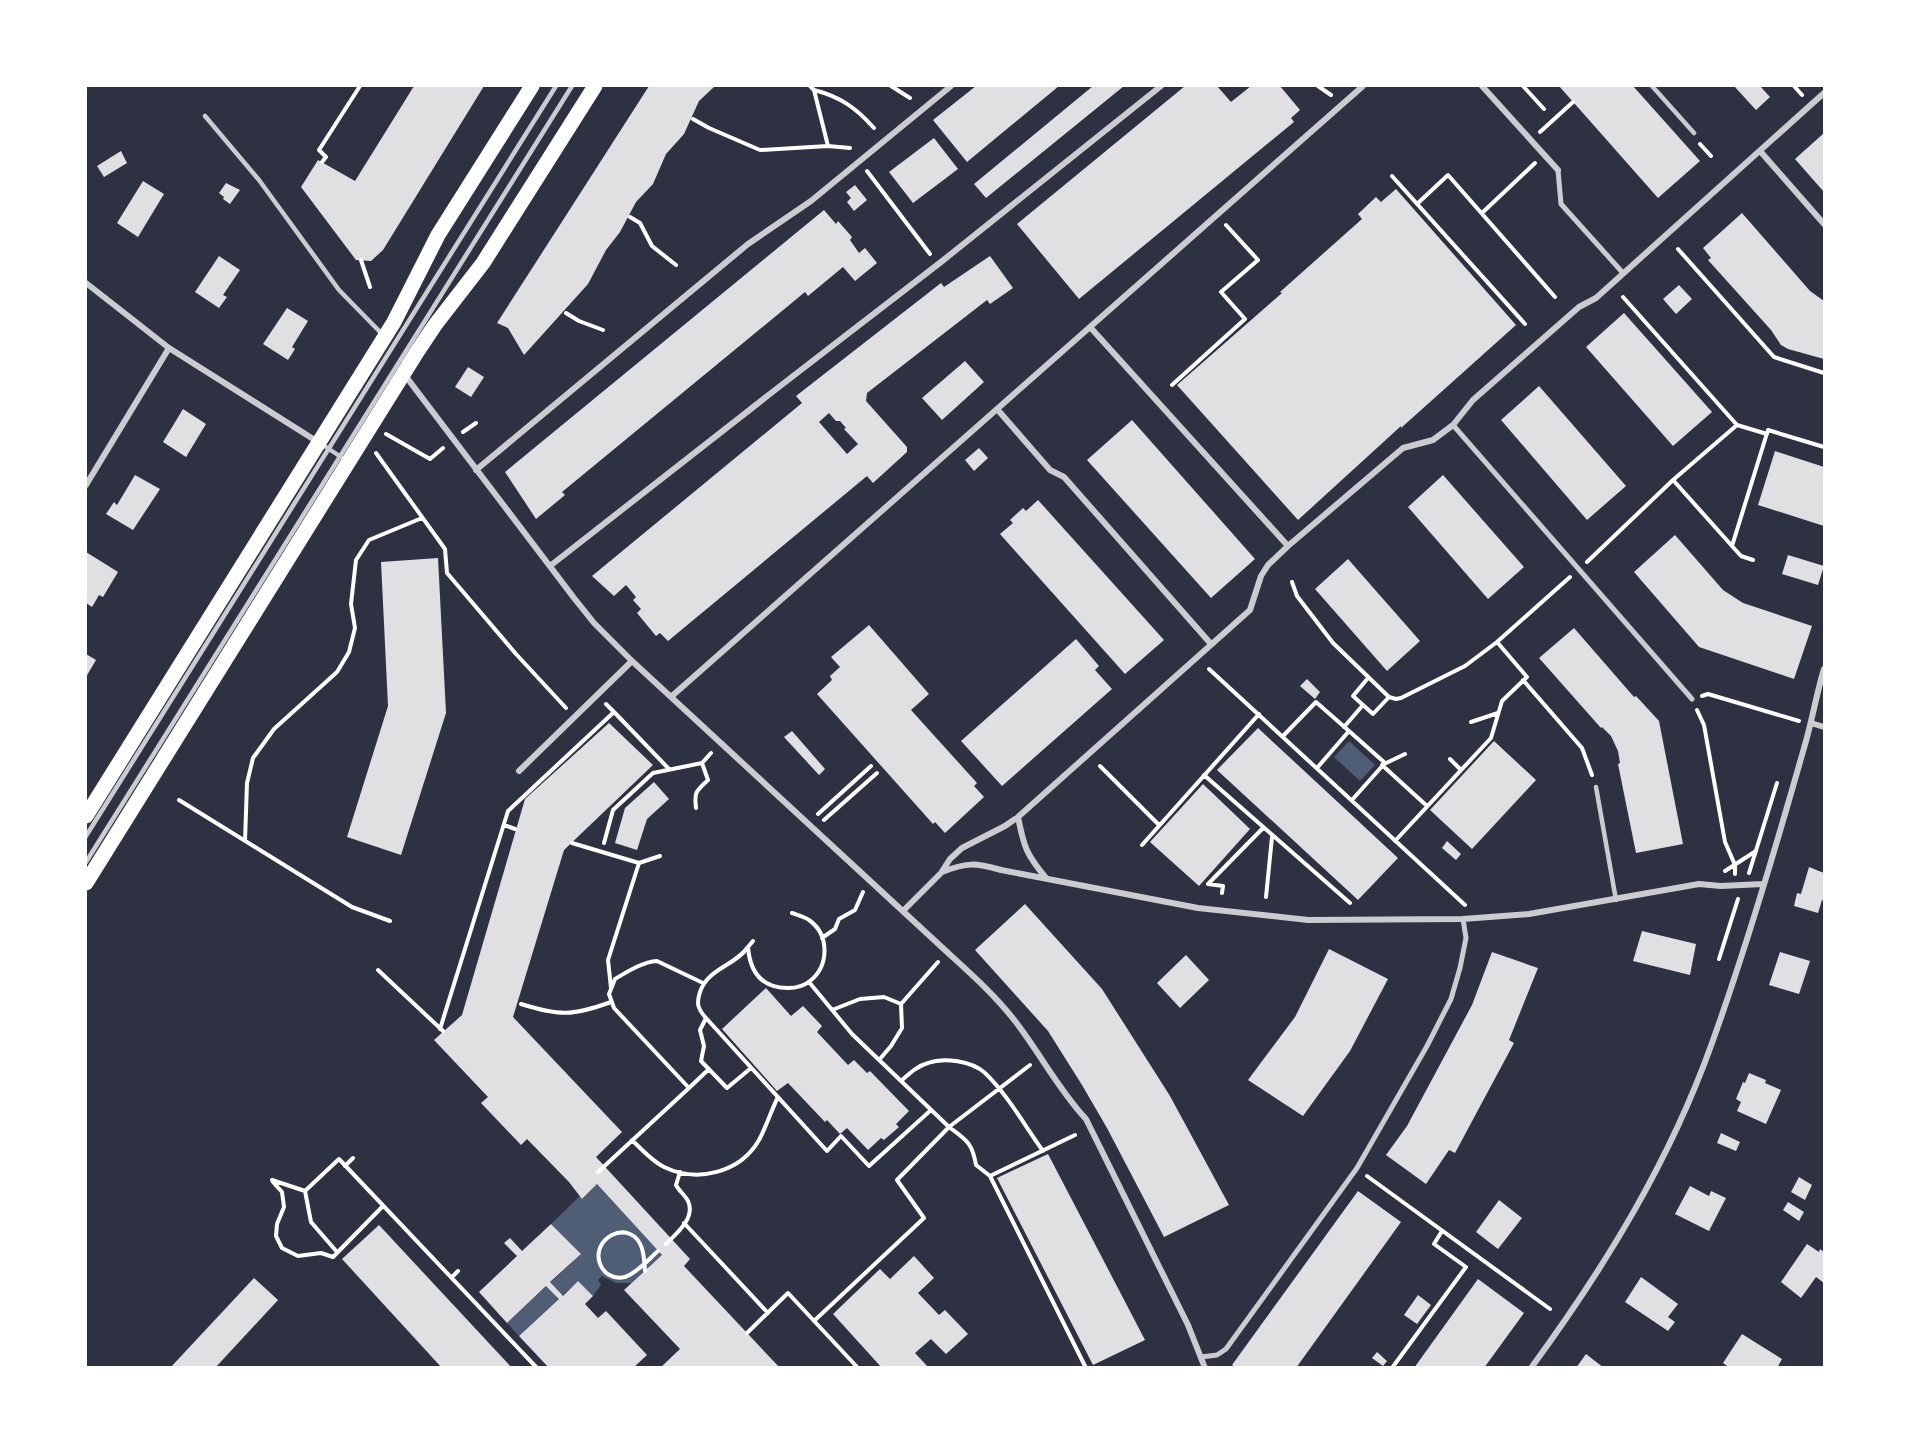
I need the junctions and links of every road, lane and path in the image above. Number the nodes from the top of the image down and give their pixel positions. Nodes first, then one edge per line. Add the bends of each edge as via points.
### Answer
1 (360, 86) edge
2 (532, 86) edge
3 (556, 86) edge
4 (572, 86) edge
5 (595, 86) edge
6 (810, 86) edge
7 (891, 86) edge
8 (951, 86) edge
9 (1161, 86) edge
10 (1318, 86) edge
11 (1363, 86) edge
12 (1482, 86) edge
13 (1523, 86) edge
14 (1652, 86) edge
15 (1794, 86) edge
16 (814, 90) junction
17 (1824, 93) edge
18 (1331, 95) dead end
19 (1802, 95) dead end
20 (910, 98) dead end
21 (1573, 102) dead end
22 (1544, 109) dead end
23 (206, 116) dead end
24 (693, 119) dead end
25 (874, 128) dead end
26 (1694, 133) dead end
27 (1531, 140) junction
28 (828, 146) junction
29 (850, 148) dead end
30 (1760, 151) junction
31 (1544, 154) junction
32 (322, 162) dead end
33 (1558, 170) joint
34 (867, 171) dead end
35 (1392, 176) dead end
36 (1417, 204) junction
37 (1482, 213) junction
38 (630, 217) dead end
39 (1824, 224) edge
40 (1226, 225) dead end
41 (1678, 249) dead end
42 (932, 256) dead end
43 (361, 260) dead end
44 (676, 265) dead end
45 (1623, 273) junction
46 (86, 284) edge
47 (370, 287) dead end
48 (1555, 297) dead end
49 (1623, 297) dead end
50 (566, 313) dead end
51 (1525, 324) dead end
52 (1090, 327) junction
53 (603, 330) dead end
54 (385, 336) junction
55 (169, 348) junction
56 (1824, 373) edge
57 (403, 374) junction
58 (1172, 384) dead end
59 (997, 409) junction
60 (476, 423) dead end
61 (1453, 425) junction
62 (1737, 425) junction
63 (386, 433) dead end
64 (1767, 434) junction
65 (452, 441) junction
66 (318, 442) junction
67 (1824, 447) edge
68 (374, 451) dead end
69 (344, 458) junction
70 (476, 470) junction
71 (1673, 480) junction
72 (86, 485) edge
73 (422, 518) junction
74 (1288, 546) junction
75 (1732, 546) junction
76 (1753, 560) dead end
77 (550, 566) junction
78 (1578, 569) junction
79 (1292, 582) dead end
80 (1497, 642) junction
81 (1211, 644) junction
82 (632, 661) junction
83 (1209, 669) dead end
84 (1824, 669) edge
85 (1368, 678) junction
86 (1523, 680) junction
87 (597, 694) junction
88 (672, 696) junction
89 (1389, 697) junction
90 (1692, 699) junction
91 (1363, 705) junction
92 (614, 712) junction
93 (1498, 713) junction
94 (1259, 714) junction
95 (574, 717) junction
96 (1471, 722) dead end
97 (1811, 723) junction
98 (1344, 727) junction
99 (1824, 727) edge
100 (1349, 732) junction
101 (1283, 736) junction
102 (711, 753) dead end
103 (1405, 754) dead end
104 (1450, 759) dead end
105 (702, 763) junction
106 (1100, 765) dead end
107 (1382, 765) junction
108 (871, 766) dead end
109 (1317, 768) junction
110 (669, 769) junction
111 (1461, 770) junction
112 (519, 771) dead end
113 (877, 773) dead end
114 (1204, 775) junction
115 (1779, 776) dead end
116 (1596, 787) joint
117 (179, 800) dead end
118 (1352, 800) junction
119 (1427, 806) junction
120 (696, 808) dead end
121 (818, 814) dead end
122 (86, 816) edge
123 (1018, 817) junction
124 (825, 820) dead end
125 (504, 825) junction
126 (1160, 825) junction
127 (1263, 828) junction
128 (515, 829) dead end
129 (86, 836) edge
130 (1272, 836) junction
131 (245, 841) junction
132 (1395, 841) junction
133 (572, 843) dead end
134 (604, 843) dead end
135 (1142, 845) dead end
136 (1756, 851) junction
137 (660, 856) dead end
138 (86, 862) edge
139 (1770, 862) junction
140 (639, 863) junction
141 (1735, 865) junction
142 (941, 873) junction
143 (1046, 879) junction
144 (86, 883) edge
145 (1699, 884) junction
146 (1746, 884) junction
147 (1763, 884) junction
148 (864, 892) dead end
149 (1222, 893) dead end
150 (1266, 897) dead end
151 (1616, 900) junction
152 (1350, 903) dead end
153 (903, 911) junction
154 (792, 913) dead end
155 (1479, 918) junction
156 (1463, 919) junction
157 (390, 921) dead end
158 (822, 938) junction
159 (753, 941) dead end
160 (748, 947) junction
161 (1719, 959) dead end
162 (939, 961) dead end
163 (378, 970) dead end
164 (809, 982) junction
165 (703, 983) junction
166 (611, 988) junction
167 (611, 1002) junction
168 (520, 1004) dead end
169 (900, 1004) junction
170 (832, 1010) junction
171 (706, 1018) junction
172 (879, 1060) junction
173 (1030, 1065) dead end
174 (751, 1068) junction
175 (709, 1069) junction
176 (901, 1081) junction
177 (689, 1088) junction
178 (999, 1089) junction
179 (778, 1097) junction
180 (931, 1110) junction
181 (949, 1127) junction
182 (1075, 1135) dead end
183 (632, 1140) junction
184 (1042, 1151) junction
185 (353, 1158) dead end
186 (345, 1166) junction
187 (1357, 1168) junction
188 (598, 1172) dead end
189 (680, 1172) junction
190 (990, 1176) junction
191 (305, 1191) junction
192 (383, 1206) junction
193 (684, 1223) junction
194 (1442, 1231) junction
195 (666, 1244) dead end
196 (658, 1251) dead end
197 (337, 1252) junction
198 (645, 1270) dead end
199 (458, 1271) dead end
200 (452, 1277) junction
201 (1550, 1309) dead end
202 (768, 1313) junction
203 (814, 1321) junction
204 (747, 1333) dead end
205 (1201, 1358) junction
206 (537, 1368) edge
207 (858, 1368) edge
208 (1086, 1368) edge
209 (1204, 1368) edge
210 (1392, 1368) edge
211 (1532, 1368) edge

1 - 32 path via 319,150 326,157
2 - 54 main road via 438,235
3 - 66 lane
4 - 69 lane
5 - 57 main road via 483,263
6 - 16 path
7 - 20 path
8 - 70 street via 811,201 748,244
9 - 77 street
10 - 18 path
11 - 52 street
12 - 27 street
13 - 22 path
14 - 26 lane
15 - 19 path
16 - 25 path via 830,94 858,111
16 - 28 path
17 - 30 street
21 - 27 path
23 - 54 lane via 259,180 339,290
24 - 28 path via 760,150
27 - 31 street
28 - 29 path
30 - 39 street
30 - 45 street
31 - 33 street
31 - 37 path
33 - 45 street via 1561,204
34 - 42 path
35 - 36 path
36 - 37 path via 1448,175
36 - 51 path
37 - 48 path
38 - 44 path via 640,223 652,246
40 - 58 path via 1258,260 1221,292 1245,319
41 - 56 path via 1774,357
43 - 47 path
45 - 61 street via 1473,400
46 - 55 street
49 - 62 path
50 - 53 path
52 - 59 street
52 - 74 street
54 - 66 main road
55 - 66 street
55 - 72 street
57 - 65 street
57 - 69 main road
59 - 81 street via 1050,470 1064,477
59 - 88 street
60 - 65 path
61 - 74 street via 1433,440 1404,448
61 - 78 street
62 - 64 path
62 - 71 path
63 - 65 path via 430,459
64 - 67 path via 1768,430
64 - 75 path
65 - 70 street
66 - 69 lane
66 - 122 main road
66 - 129 lane
68 - 73 path
69 - 138 lane
69 - 144 main road
70 - 77 street
71 - 75 path
71 - 78 path
73 - 95 path via 445,549 447,573
73 - 131 path via 369,540 356,560 351,604 355,628 349,652 337,672 274,729 253,758 247,783
74 - 81 street via 1261,576 1250,610
75 - 76 path via 1741,556
77 - 82 street via 594,623
78 - 80 path
78 - 90 street
79 - 85 path via 1297,596 1333,643
80 - 86 path via 1527,676
80 - 89 path via 1465,666 1401,698
81 - 123 street
82 - 87 street
82 - 88 street
83 - 94 path
84 - 97 street
85 - 89 path
85 - 91 path via 1353,696
86 - 93 path via 1502,701
86 - 116 path via 1582,748
87 - 92 path
87 - 95 street
88 - 153 street
89 - 91 path via 1373,714
90 - 97 path via 1708,694
90 - 141 path via 1704,725 1725,842
91 - 98 path
92 - 110 path
92 - 125 path via 508,811
93 - 96 path
93 - 111 path via 1491,738
94 - 101 path
94 - 114 path
95 - 112 street
97 - 99 street
97 - 139 street
98 - 100 path
98 - 101 path via 1316,702
100 - 107 path via 1385,763
100 - 109 path
101 - 109 path
102 - 105 path
103 - 107 path
104 - 111 path
105 - 110 path
105 - 120 path via 708,780 696,791
106 - 126 path
107 - 118 path
107 - 119 path
108 - 121 path
109 - 118 path
110 - 134 path via 653,773 613,810
111 - 119 path
113 - 124 path
114 - 126 path
114 - 127 path
115 - 136 path
116 - 151 lane
117 - 131 path
118 - 132 path
119 - 132 path
123 - 142 street via 962,848
123 - 143 street via 1024,847
125 - 128 path
125 - 163 path via 442,1030
126 - 135 path
127 - 130 path
127 - 149 path via 1208,884 1223,886
130 - 150 path
130 - 152 path
131 - 157 path via 352,907
132 - 155 path
133 - 140 path
136 - 139 path
136 - 141 path
136 - 146 path
137 - 140 path
139 - 147 street
140 - 166 path via 608,960
141 - 145 path
142 - 143 street via 960,865 978,864
142 - 153 street
143 - 156 street via 1197,908 1308,920
145 - 146 street
145 - 151 street
146 - 147 street
146 - 161 path via 1735,905
147 - 211 street via 1712,1044 1657,1169 1622,1233
148 - 158 path via 855,910 839,919 836,929
151 - 155 street
153 - 205 street via 1012,1018 1086,1119
154 - 158 path via 809,920
155 - 156 street
156 - 187 street via 1466,938 1451,999
158 - 164 path via 825,954 820,970
159 - 160 path
160 - 164 path via 749,962 759,979 776,988 797,988
160 - 165 path via 742,956
162 - 169 path
164 - 170 path
165 - 166 path via 652,961 615,979
165 - 171 path via 697,1003
166 - 167 path
167 - 168 path via 567,1014
167 - 177 path
169 - 170 path via 884,997 860,999
169 - 172 path via 902,1028
170 - 172 path
171 - 174 path
171 - 175 path via 700,1030 704,1046 701,1060
172 - 176 path
173 - 178 path
174 - 175 path via 727,1089
174 - 179 path
175 - 177 path
176 - 178 path via 928,1062 944,1060 983,1071
176 - 180 path
177 - 183 path
178 - 181 path
178 - 184 path
179 - 180 path via 827,1150 841,1136 869,1166
179 - 189 path via 758,1141 743,1159 710,1175
180 - 181 path
181 - 190 path via 973,1148 976,1165
181 - 203 path via 897,1180 924,1218
182 - 184 path
183 - 188 path
183 - 189 path via 650,1158
184 - 190 path
185 - 186 path
186 - 191 path via 339,1159
186 - 192 path
187 - 194 path
187 - 205 street via 1226,1349
189 - 193 path via 676,1185 690,1208
190 - 208 path
191 - 197 path via 311,1222
191 - 197 path via 272,1180 282,1192 284,1207 276,1236 282,1248 298,1256 321,1253 333,1257
192 - 197 path
192 - 200 path
193 - 195 path
193 - 202 path
194 - 201 path
194 - 210 path via 1434,1244 1466,1267
196 - 198 path via 649,1258 640,1266 631,1274 616,1277 602,1269 598,1252 601,1244 621,1232 632,1235 641,1245 644,1256 645,1263
199 - 200 path
200 - 206 path
202 - 203 path via 788,1293
202 - 204 path
203 - 207 path
205 - 209 street

